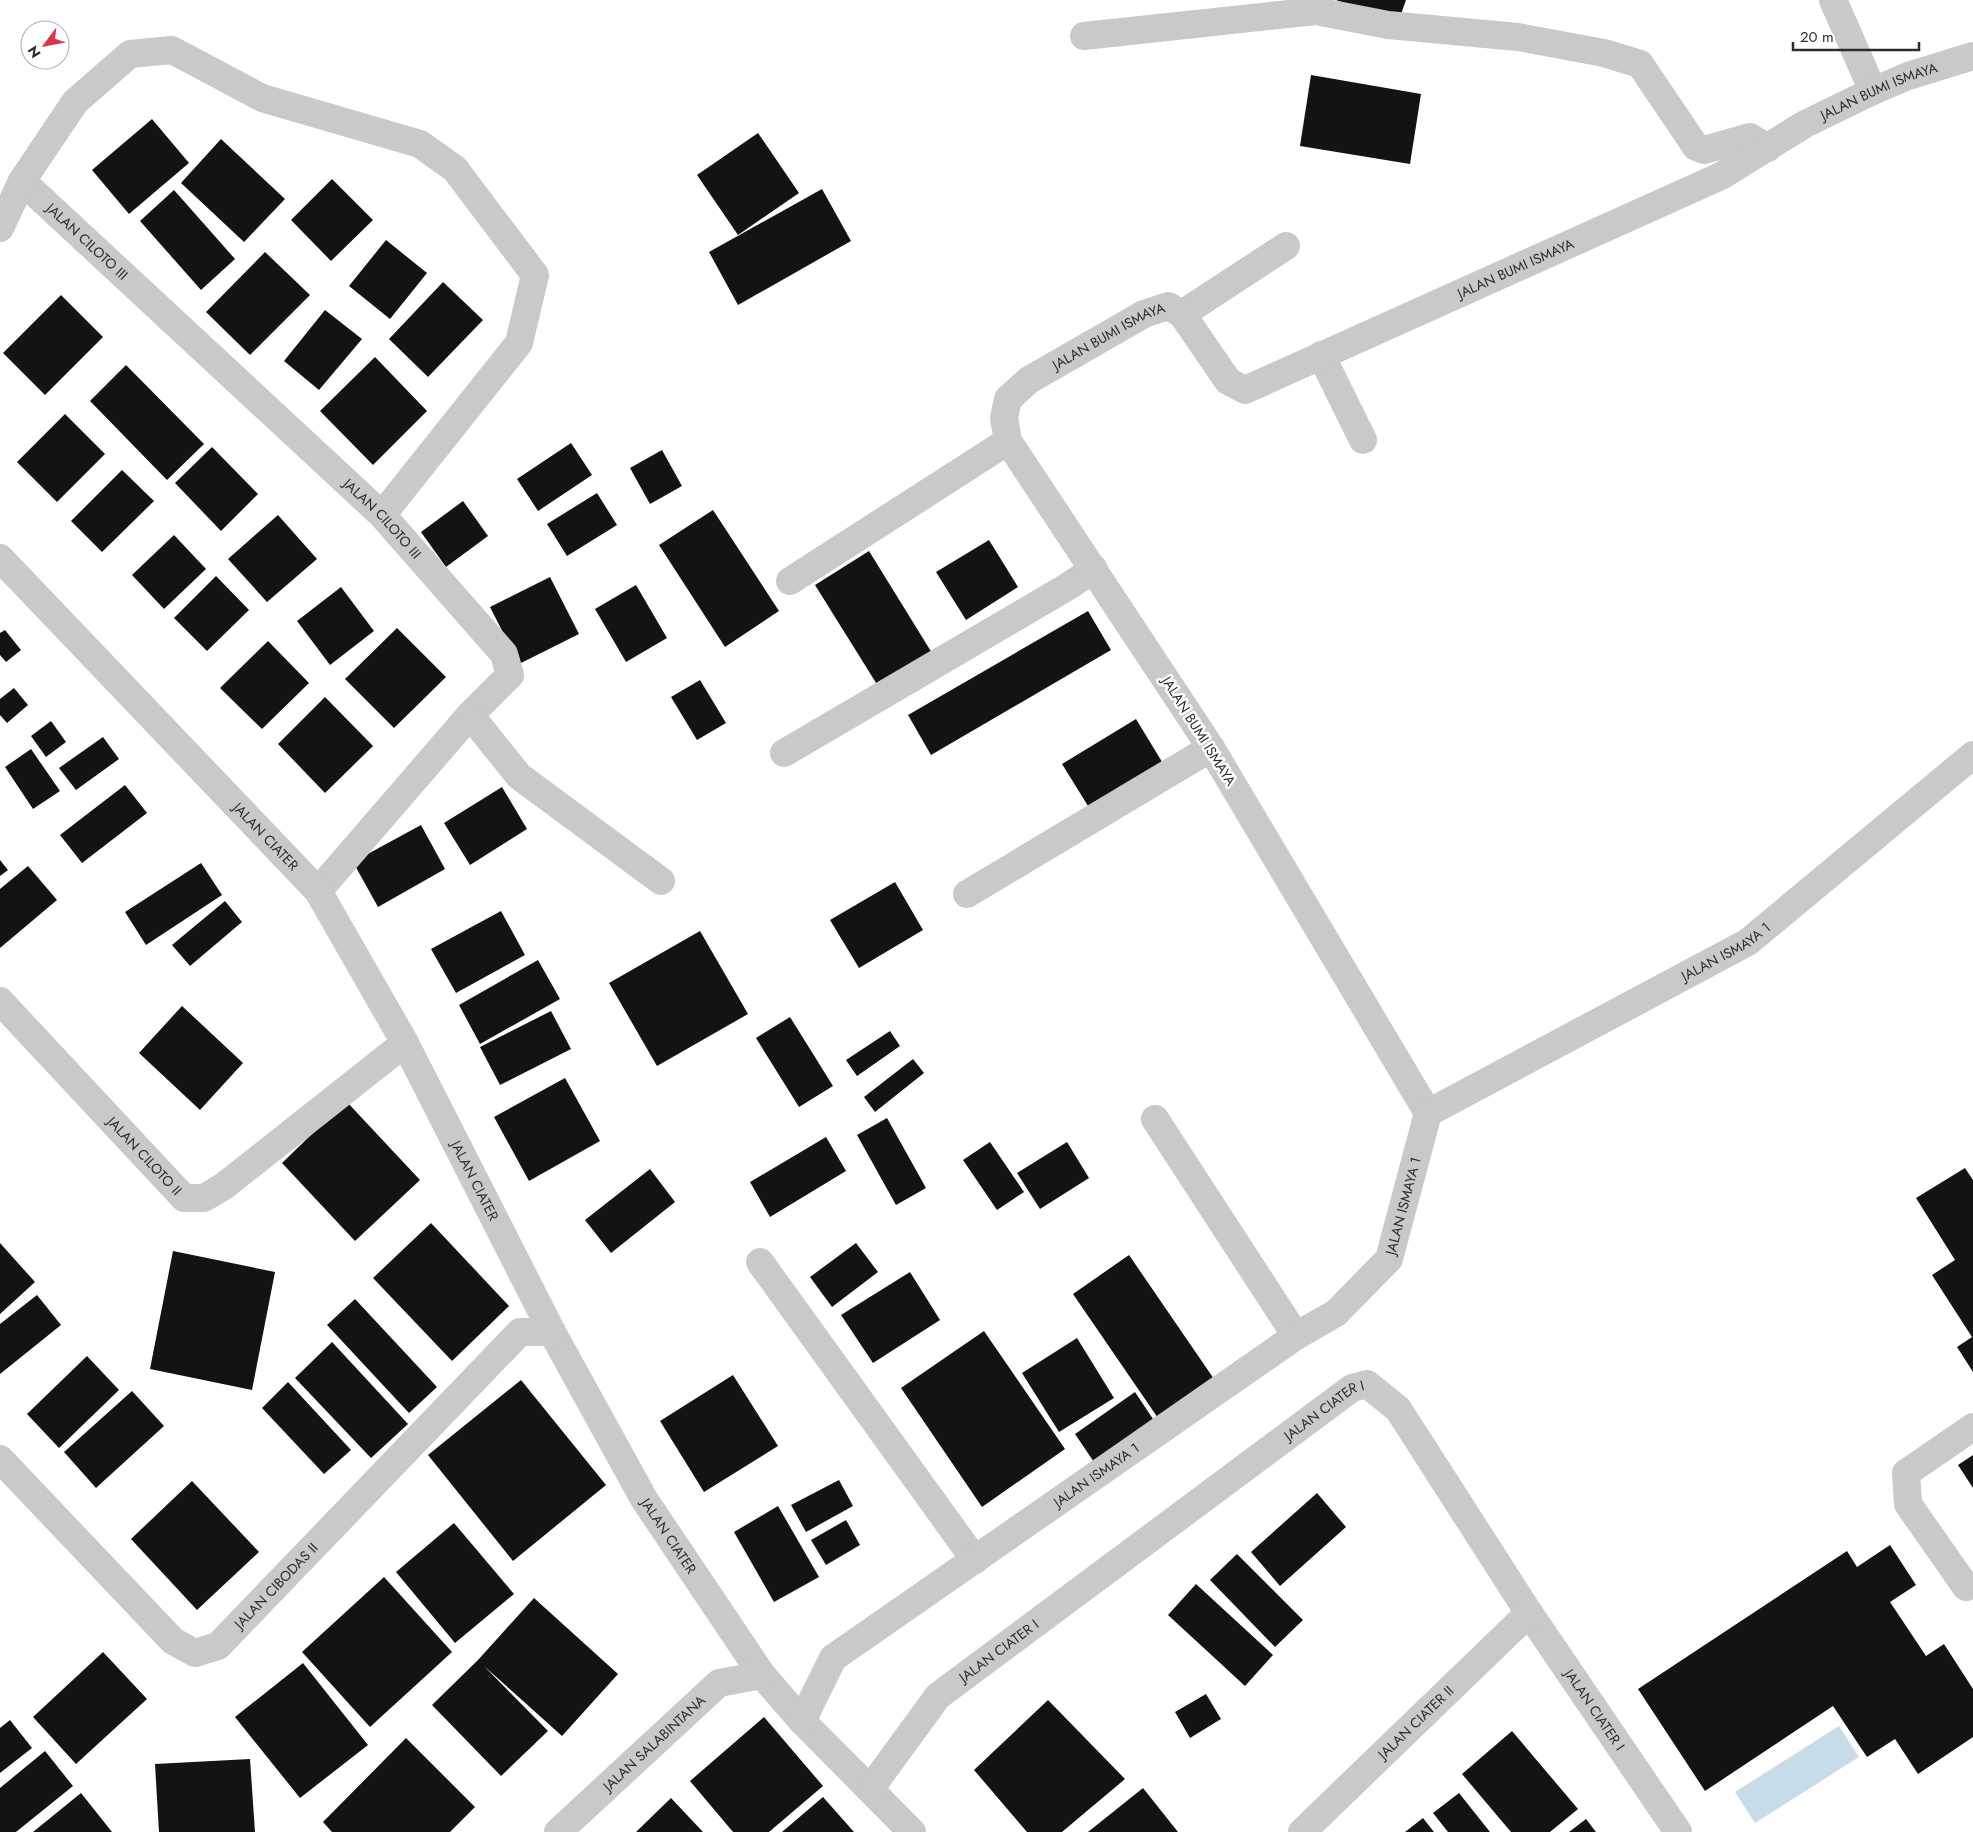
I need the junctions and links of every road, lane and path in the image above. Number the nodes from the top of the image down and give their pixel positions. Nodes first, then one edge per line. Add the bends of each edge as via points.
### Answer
1 (1833, 0) edge
2 (1084, 36) dead end
3 (1973, 56) edge
4 (1872, 91) junction
5 (1768, 148) junction
6 (22, 181) junction
7 (0, 228) edge
8 (1286, 246) dead end
9 (1182, 314) junction
10 (1322, 355) junction
11 (1363, 440) dead end
12 (1008, 441) junction
13 (382, 515) junction
14 (0, 558) edge
15 (1094, 569) junction
16 (790, 581) dead end
17 (470, 715) junction
18 (1211, 748) junction
19 (784, 753) dead end
20 (1973, 756) edge
21 (661, 881) dead end
22 (318, 891) junction
23 (967, 894) dead end
24 (0, 1001) edge
25 (405, 1043) junction
26 (1428, 1113) junction
27 (1156, 1119) dead end
28 (760, 1262) dead end
29 (552, 1332) junction
30 (1296, 1336) junction
31 (1973, 1427) edge
32 (0, 1459) edge
33 (974, 1560) junction
34 (1971, 1590) edge
35 (1529, 1613) junction
36 (762, 1674) junction
37 (802, 1720) junction
38 (870, 1789) junction
39 (558, 1832) edge
40 (912, 1832) edge
41 (1302, 1832) edge
42 (1678, 1832) edge

1 - 4 street
2 - 5 street via 1316,11 1388,25 1518,36 1604,53 1640,64 1696,146 1704,150 1750,137
3 - 4 street, JALAN BUMI ISMAYA
4 - 5 street, JALAN BUMI ISMAYA via 1805,124
5 - 10 street, JALAN BUMI ISMAYA via 1720,176
6 - 7 street
6 - 13 street, JALAN CILOTO III
6 - 13 street via 75,102 130,54 172,50 262,98 420,144 455,169 535,275 519,343
8 - 9 street
9 - 10 street, JALAN BUMI ISMAYA via 1228,381 1245,390
9 - 12 street, JALAN BUMI ISMAYA via 1168,306 1144,314 1029,380 1008,399 1004,418
10 - 11 street
12 - 15 street, JALAN BUMI ISMAYA
12 - 16 street
13 - 17 street, JALAN CILOTO III via 504,654 510,674
14 - 22 street, JALAN CIATER
15 - 18 street, JALAN BUMI ISMAYA
15 - 19 street
17 - 21 street via 519,776
17 - 22 street, JALAN CILOTO III
18 - 23 street
18 - 26 street, JALAN BUMI ISMAYA
20 - 26 street, JALAN ISMAYA 1 via 1748,942
22 - 25 street, JALAN CIATER
24 - 25 street, JALAN CILOTO II via 184,1198 204,1198 224,1186
25 - 29 street, JALAN CIATER
26 - 30 street, JALAN ISMAYA 1 via 1389,1259 1336,1313
27 - 30 street
28 - 33 street
29 - 32 street, JALAN CIBODAS II via 520,1332 218,1646 195,1653 173,1641
29 - 36 street, JALAN CIATER via 644,1499
30 - 33 street, JALAN ISMAYA 1
31 - 34 street via 1906,1473 1908,1504
33 - 37 street, JALAN ISMAYA 1 via 833,1658
35 - 38 street, JALAN CIATER I via 1398,1409 1367,1384 1352,1388 938,1696
35 - 41 street, JALAN CIATER II
35 - 42 street, JALAN CIATER I
36 - 37 street, JALAN CIATER
36 - 39 street, JALAN SALABINTANA via 719,1683
37 - 38 street, JALAN CIATER
38 - 40 street, JALAN CIATER

